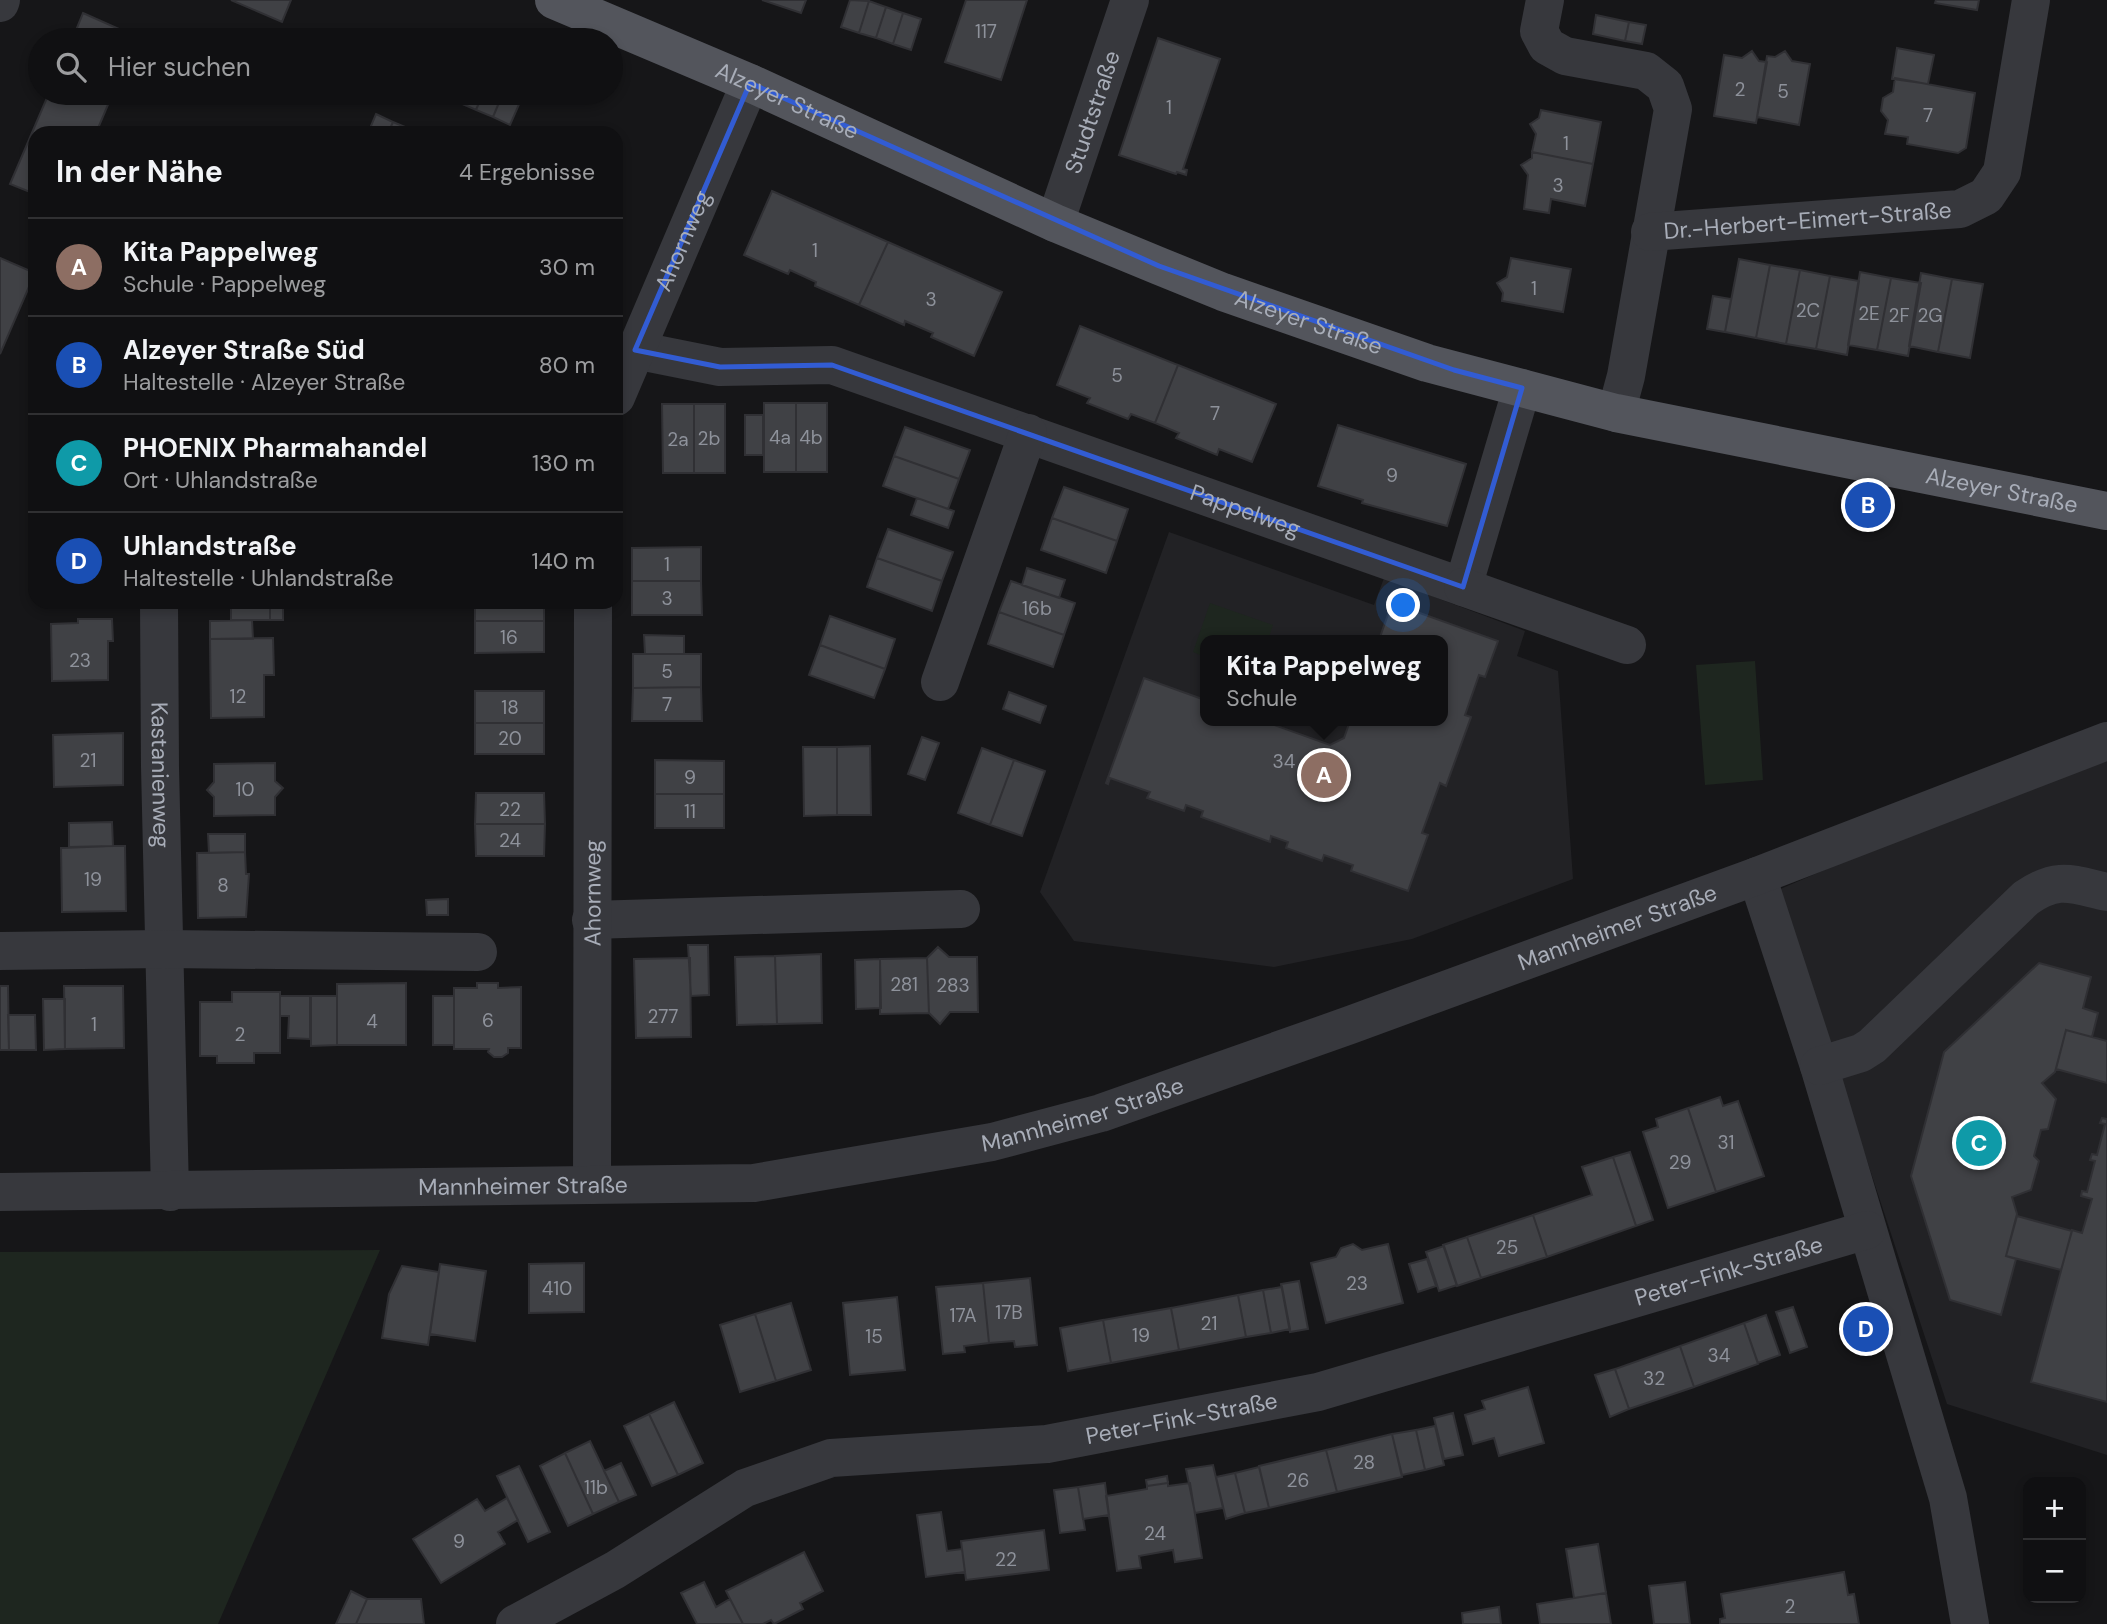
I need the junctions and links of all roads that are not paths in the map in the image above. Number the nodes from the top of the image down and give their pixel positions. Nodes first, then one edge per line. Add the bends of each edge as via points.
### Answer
1 (554, 0) edge
2 (1130, 0) edge
3 (1545, 0) edge
4 (2031, 0) edge
5 (620, 28) edge
6 (623, 29) edge
7 (750, 83) junction
8 (1055, 223) junction
9 (1650, 232) junction
10 (635, 350) junction
11 (623, 380) edge
12 (1522, 388) junction
13 (1616, 413) junction
14 (1028, 433) junction
15 (2107, 511) edge
16 (1463, 587) junction
17 (159, 609) edge
18 (593, 609) edge
19 (1628, 645) dead end
20 (940, 682) dead end
21 (2107, 741) edge
22 (1757, 876) junction
23 (2107, 892) edge
24 (961, 909) dead end
25 (592, 920) junction
26 (164, 949) junction
27 (0, 951) edge
28 (478, 952) dead end
29 (1819, 1066) junction
30 (592, 1185) junction
31 (0, 1192) edge
32 (170, 1192) junction
33 (1867, 1230) junction
34 (515, 1624) edge
35 (1970, 1624) edge

1 - 5 main road, Alzeyer Straße
2 - 8 street, Studtstraße
3 - 9 street via 1539,31 1547,46 1564,56 1646,71 1665,86 1673,109
4 - 9 street, Dr.-Herbert-Eimert-Straße via 2002,172 1986,195 1960,209
6 - 7 main road, Alzeyer Straße
7 - 8 main road, Alzeyer Straße
7 - 10 street, Ahornweg
8 - 12 main road, Alzeyer Straße via 1223,292 1427,363
9 - 13 street, Dr.-Herbert-Eimert-Straße
10 - 11 street, Ahornweg
10 - 14 street, Pappelweg via 720,367 832,365
12 - 13 main road, Alzeyer Straße
12 - 16 street
13 - 15 main road, Alzeyer Straße
14 - 16 street, Pappelweg
14 - 20 street
16 - 19 street, Pappelweg
17 - 26 street, Kastanienweg
18 - 25 street, Ahornweg
21 - 22 street, Mannheimer Straße
22 - 29 street
22 - 30 street, Mannheimer Straße via 1114,1108 992,1142 754,1183
23 - 29 street via 2069,884 2044,886 1872,1046
24 - 25 street
25 - 30 street, Ahornweg
26 - 27 street
26 - 28 street
26 - 32 street, Kastanienweg
29 - 33 street
30 - 32 street, Mannheimer Straße
31 - 32 street, Mannheimer Straße
33 - 34 street, Peter-Fink-Straße via 1318,1391 1047,1444 831,1458 744,1488 615,1570
33 - 35 street via 1948,1498

